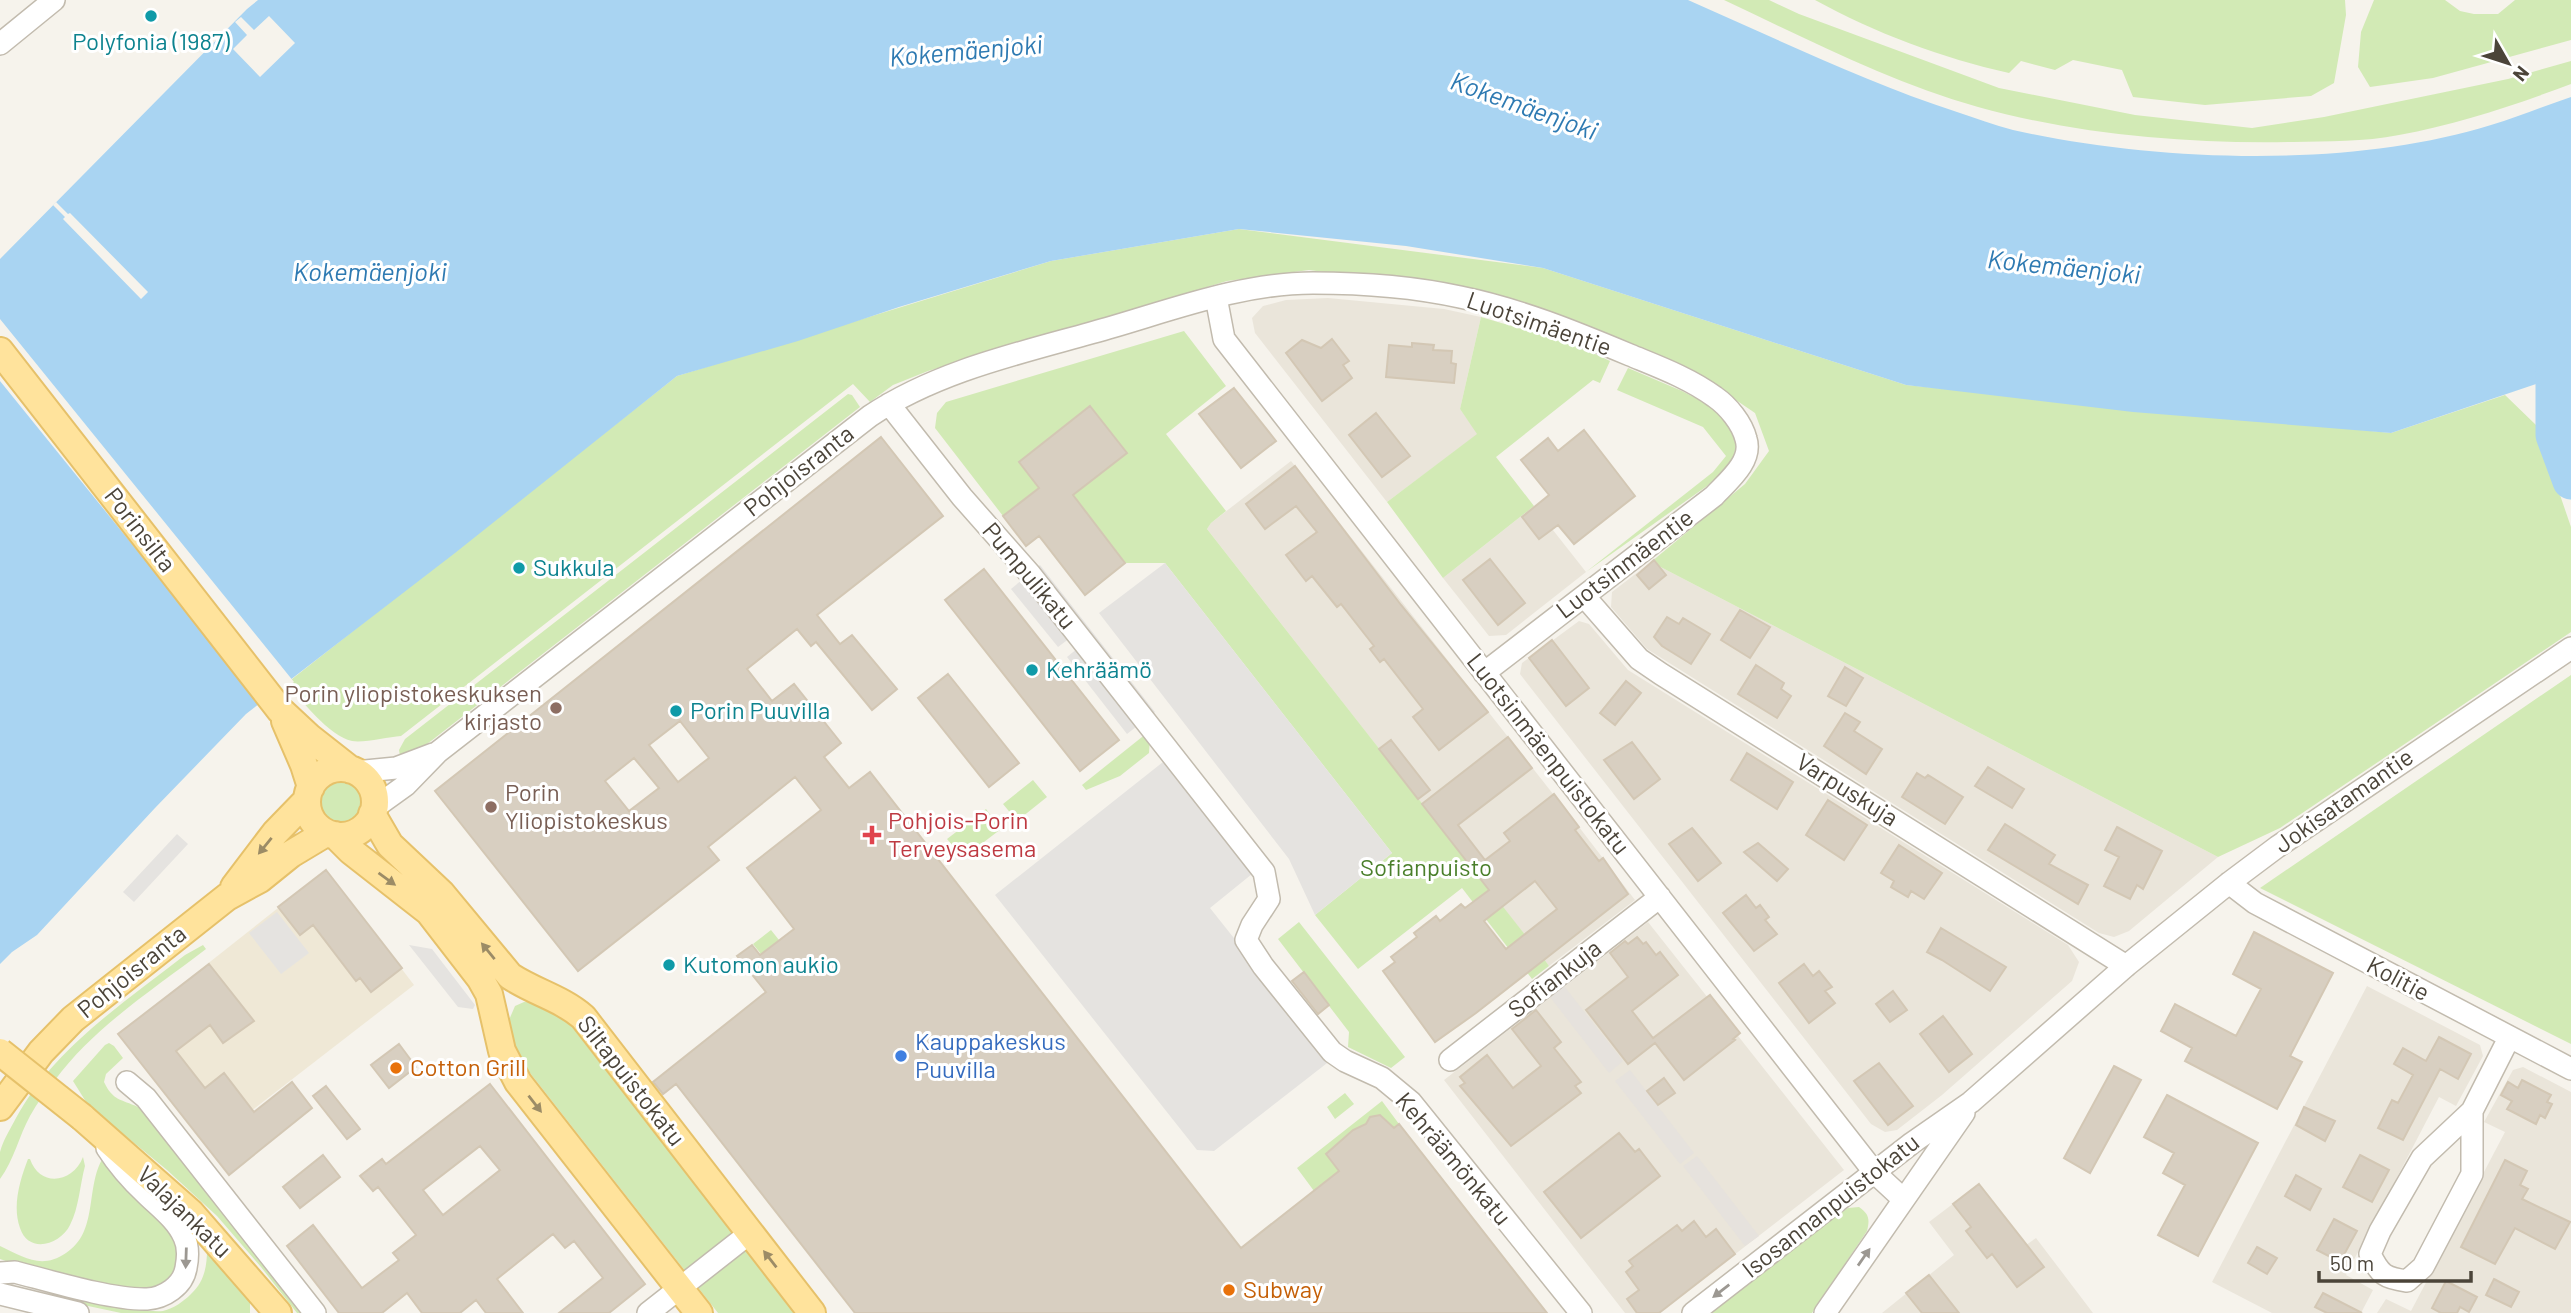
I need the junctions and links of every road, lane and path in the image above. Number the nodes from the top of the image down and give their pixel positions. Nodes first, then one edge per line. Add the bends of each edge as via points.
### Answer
1 (54, 0) edge
2 (0, 44) edge
3 (1216, 297) junction
4 (0, 351) edge
5 (889, 404) junction
6 (1747, 440) joint
7 (1584, 596) junction
8 (2571, 648) edge
9 (1484, 673) junction
10 (281, 710) junction
11 (1169, 749) joint
12 (438, 752) junction
13 (353, 771) junction
14 (309, 794) junction
15 (373, 811) junction
16 (330, 834) junction
17 (2229, 883) junction
18 (227, 897) junction
19 (1660, 897) junction
20 (2126, 966) junction
21 (538, 992) junction
22 (496, 1026) junction
23 (2510, 1038) junction
24 (0, 1052) edge
25 (1450, 1060) dead end
26 (2571, 1069) edge
27 (127, 1082) dead end
28 (1971, 1102) junction
29 (0, 1107) edge
30 (2472, 1111) junction
31 (87, 1122) junction
32 (1875, 1173) junction
33 (1903, 1199) junction
34 (750, 1233) junction
35 (0, 1273) edge
36 (680, 1288) junction
37 (0, 1294) edge
38 (269, 1307) edge
39 (78, 1313) edge
40 (315, 1313) edge
41 (648, 1313) edge
42 (699, 1313) edge
43 (812, 1313) edge
44 (1581, 1313) edge
45 (1693, 1313) edge
46 (1825, 1313) edge

1 - 2 street
3 - 5 street, Pohjoisranta via 988,363 927,383
3 - 6 street, Luotsimäentie via 1312,283 1447,295 1507,309 1685,379 1717,398 1735,417
3 - 9 street, Luotsinmäenpuistokatu via 1224,339
4 - 10 main road, Porinsilta
5 - 11 street, Pumpulikatu
5 - 12 street, Pohjoisranta
6 - 7 street, Luotsinmäentie via 1744,460 1714,496
7 - 9 street, Luotsinmäentie
7 - 20 street, Varpuskuja via 1632,652 1661,674
8 - 17 street, Jokisatamantie
9 - 19 street, Luotsinmäenpuistokatu
10 - 13 main road, Porinsilta
10 - 14 main road, Porinsilta via 304,765
11 - 44 street, Kehräämönkatu via 1264,872 1269,900 1246,940 1263,966 1332,1052 1382,1078 1411,1102
12 - 13 street, Pohjoisranta via 396,768
12 - 15 street, Pohjoisranta
13 - 14 main road via 328,771 318,777
13 - 15 main road via 372,789
14 - 16 main road via 311,818
14 -> 18 main road
15 - 16 main road via 354,834
21 -> 15 main road, Siltapuistokatu via 510,976 442,894 390,845
16 - 18 main road
16 -> 22 main road via 417,901 439,924 489,994
17 - 20 street, Jokisatamantie
17 - 23 street, Kolitie via 2255,903
18 - 29 main road, Pohjoisranta via 73,1019 41,1052
19 - 25 street, Sofiankuja
19 - 32 street, Luotsinmäenpuistokatu
20 - 28 street, Isosannanpuistokatu
21 - 22 main road via 509,997 500,1007
21 - 34 main road, Siltapuistokatu via 583,1017
22 -> 36 main road via 518,1083
23 - 26 street, Kolitie
23 - 30 street
24 - 31 main road, Valajankatu, bridge
27 - 40 street via 146,1098
28 - 32 street, Isosannanpuistokatu
28 - 33 street, Isosannanpuistokatu
30 - 30 street via 2472,1174 2423,1266 2407,1281 2387,1278 2370,1254 2380,1231 2421,1157
31 -> 35 street via 121,1168 185,1238 185,1274 175,1287 147,1299 15,1272
31 - 38 main road, Valajankatu via 191,1213
32 - 33 street, Luotsinmäenpuistokatu
32 -> 45 street, Isosannanpuistokatu
46 -> 33 street, Isosannanpuistokatu
34 - 36 street
43 -> 34 main road, Siltapuistokatu
36 - 41 street
36 - 42 main road
37 - 39 street

